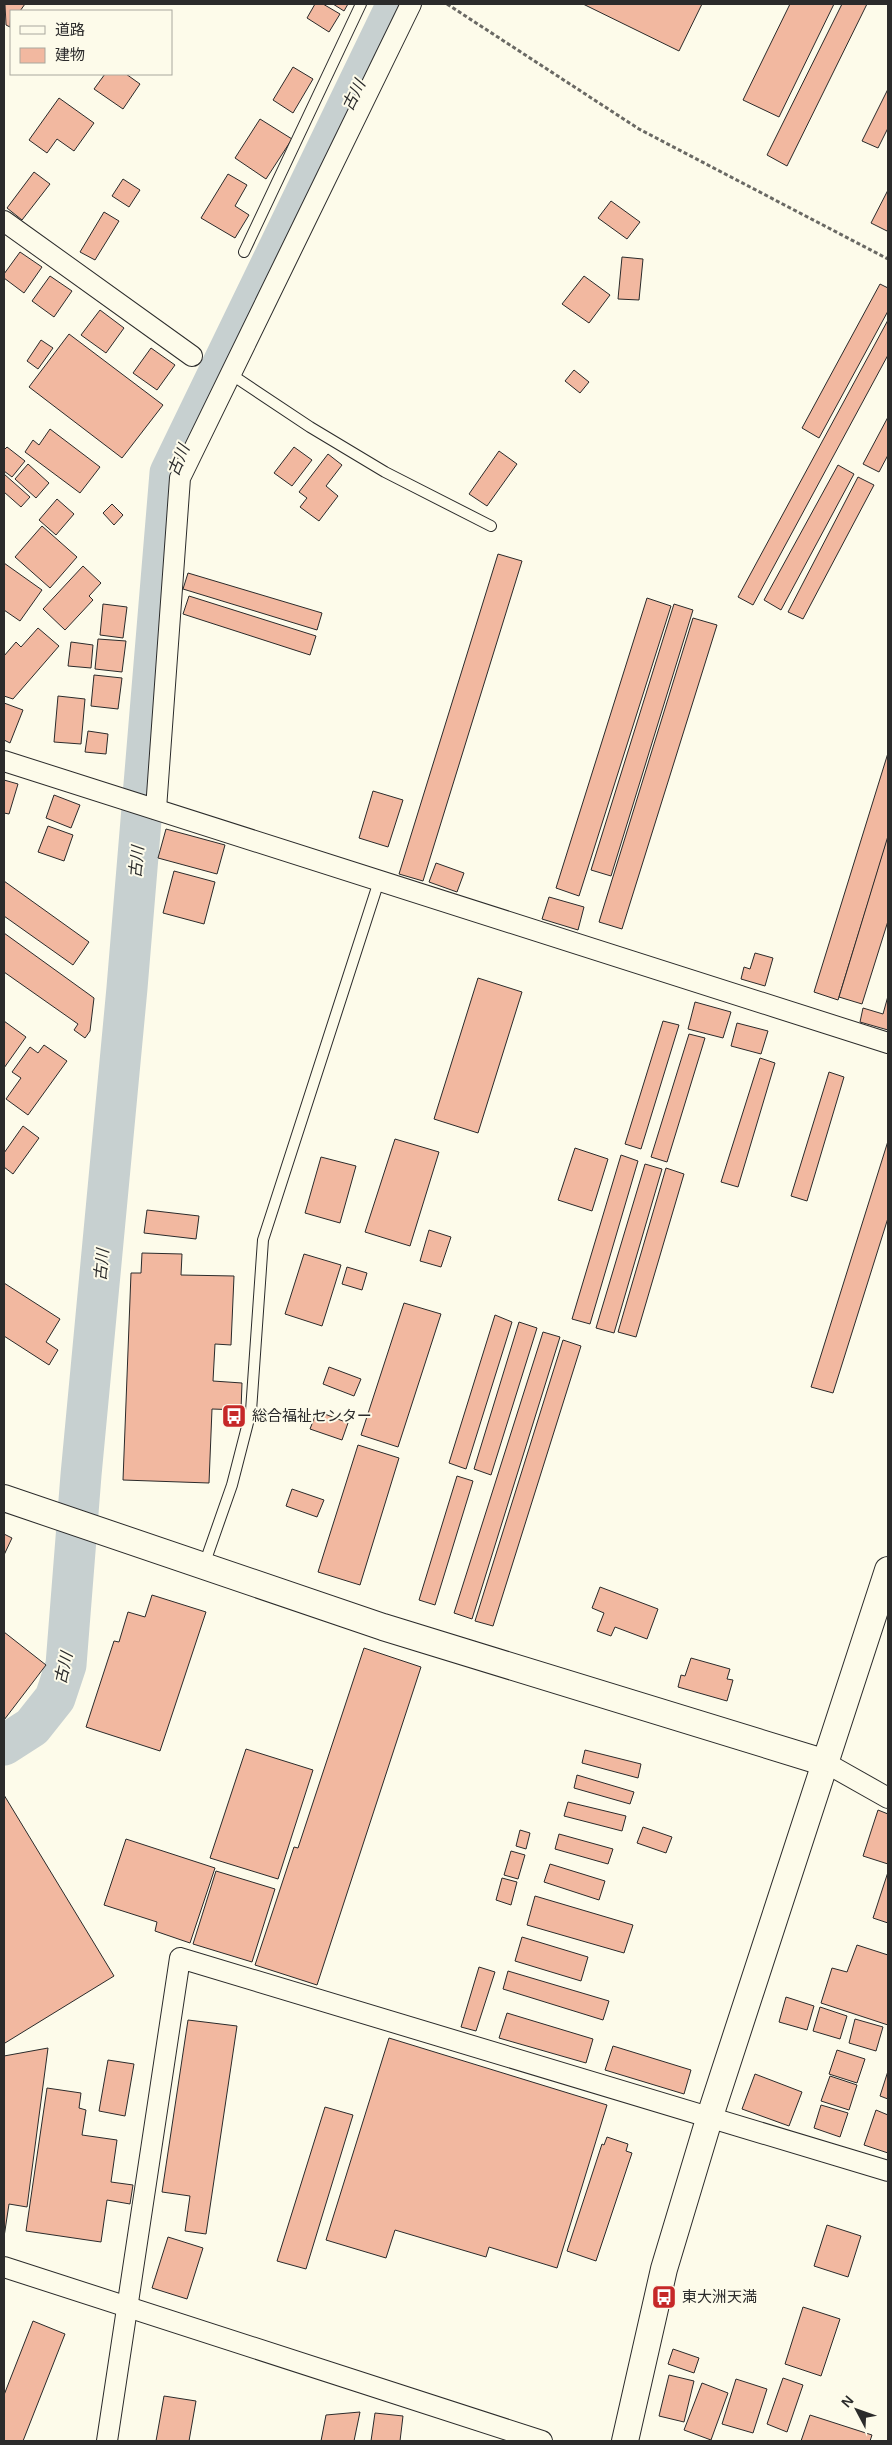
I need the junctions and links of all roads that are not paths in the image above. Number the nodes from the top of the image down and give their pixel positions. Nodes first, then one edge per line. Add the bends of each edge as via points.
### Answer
1 (362, 4) edge
2 (411, 4) edge
3 (4, 221) edge
4 (244, 252) dead end
5 (192, 356) dead end
6 (232, 376) junction
7 (492, 526) dead end
8 (4, 761) edge
9 (152, 808) junction
10 (379, 881) junction
11 (888, 1043) edge
12 (4, 1498) edge
13 (204, 1566) junction
14 (888, 1570) edge
15 (826, 1763) junction
16 (888, 1798) edge
17 (710, 2116) junction
18 (888, 2171) edge
19 (4, 2267) edge
20 (127, 2308) junction
21 (107, 2441) edge
22 (542, 2441) edge
23 (625, 2441) edge

1 - 4 lane
2 - 6 street
3 - 5 street
6 - 7 lane via 385,472
6 - 9 street via 180,478
8 - 9 street
9 - 10 street
10 - 11 street
10 - 13 lane via 262,1240 251,1411 232,1485
12 - 13 street
13 - 15 street via 465,1653
14 - 15 street
15 - 16 street
15 - 17 street
17 - 18 street
17 - 20 street via 180,1958
17 - 23 street via 664,2270
19 - 20 street
20 - 21 street
20 - 22 street

